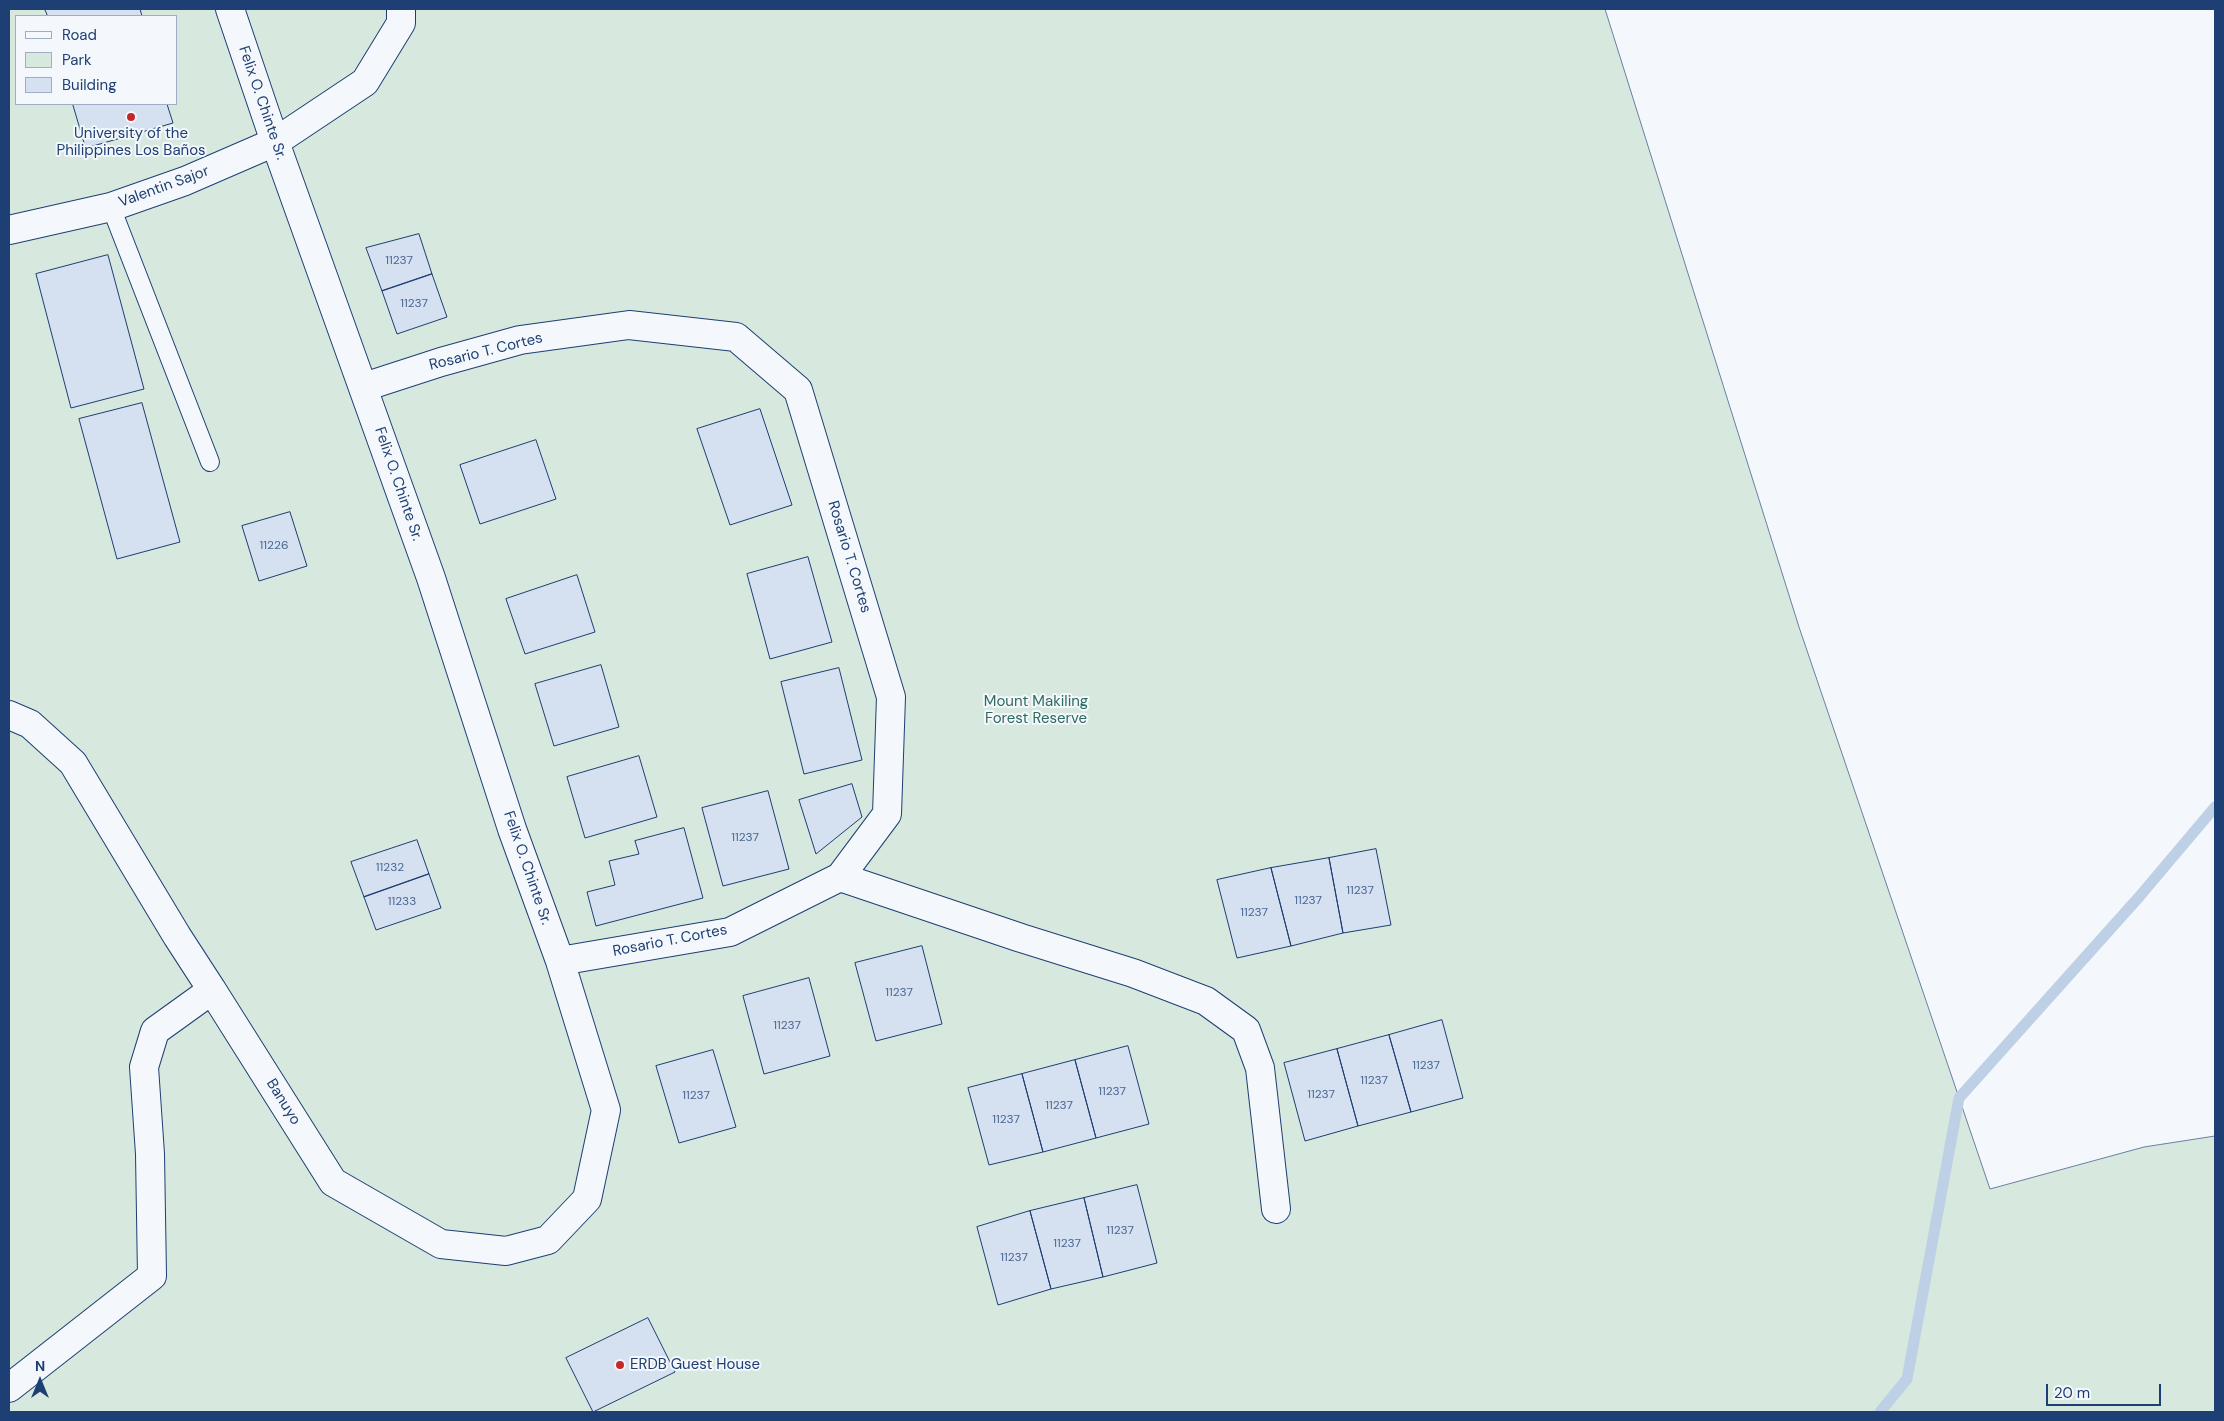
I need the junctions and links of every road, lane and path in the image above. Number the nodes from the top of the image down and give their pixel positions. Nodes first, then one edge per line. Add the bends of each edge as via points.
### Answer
1 (230, 9) edge
2 (401, 9) edge
3 (275, 142) junction
4 (111, 206) junction
5 (9, 230) edge
6 (364, 387) junction
7 (210, 462) dead end
8 (9, 715) edge
9 (840, 877) junction
10 (560, 961) junction
11 (212, 990) junction
12 (1276, 1209) dead end
13 (9, 1388) edge

1 - 3 street, Felix O. Chinte Sr.
2 - 3 street, Valentin Sajor via 401,23 365,82
3 - 4 street, Valentin Sajor via 185,181
3 - 6 street, Felix O. Chinte Sr.
4 - 5 street, Valentin Sajor
4 - 7 lane
6 - 9 street, Rosario T. Cortes via 520,340 629,324 736,337 798,390 891,697 887,814
6 - 10 street, Felix O. Chinte Sr. via 431,578 512,830
8 - 11 street, Banuyo via 30,724 74,764
9 - 10 street, Rosario T. Cortes via 730,932
9 - 12 street via 1132,973 1206,1001 1246,1030 1260,1068
10 - 11 street, Banuyo via 606,1110 587,1199 548,1240 506,1251 440,1244 334,1182
11 - 13 street via 155,1031 144,1067 150,1154 152,1276

